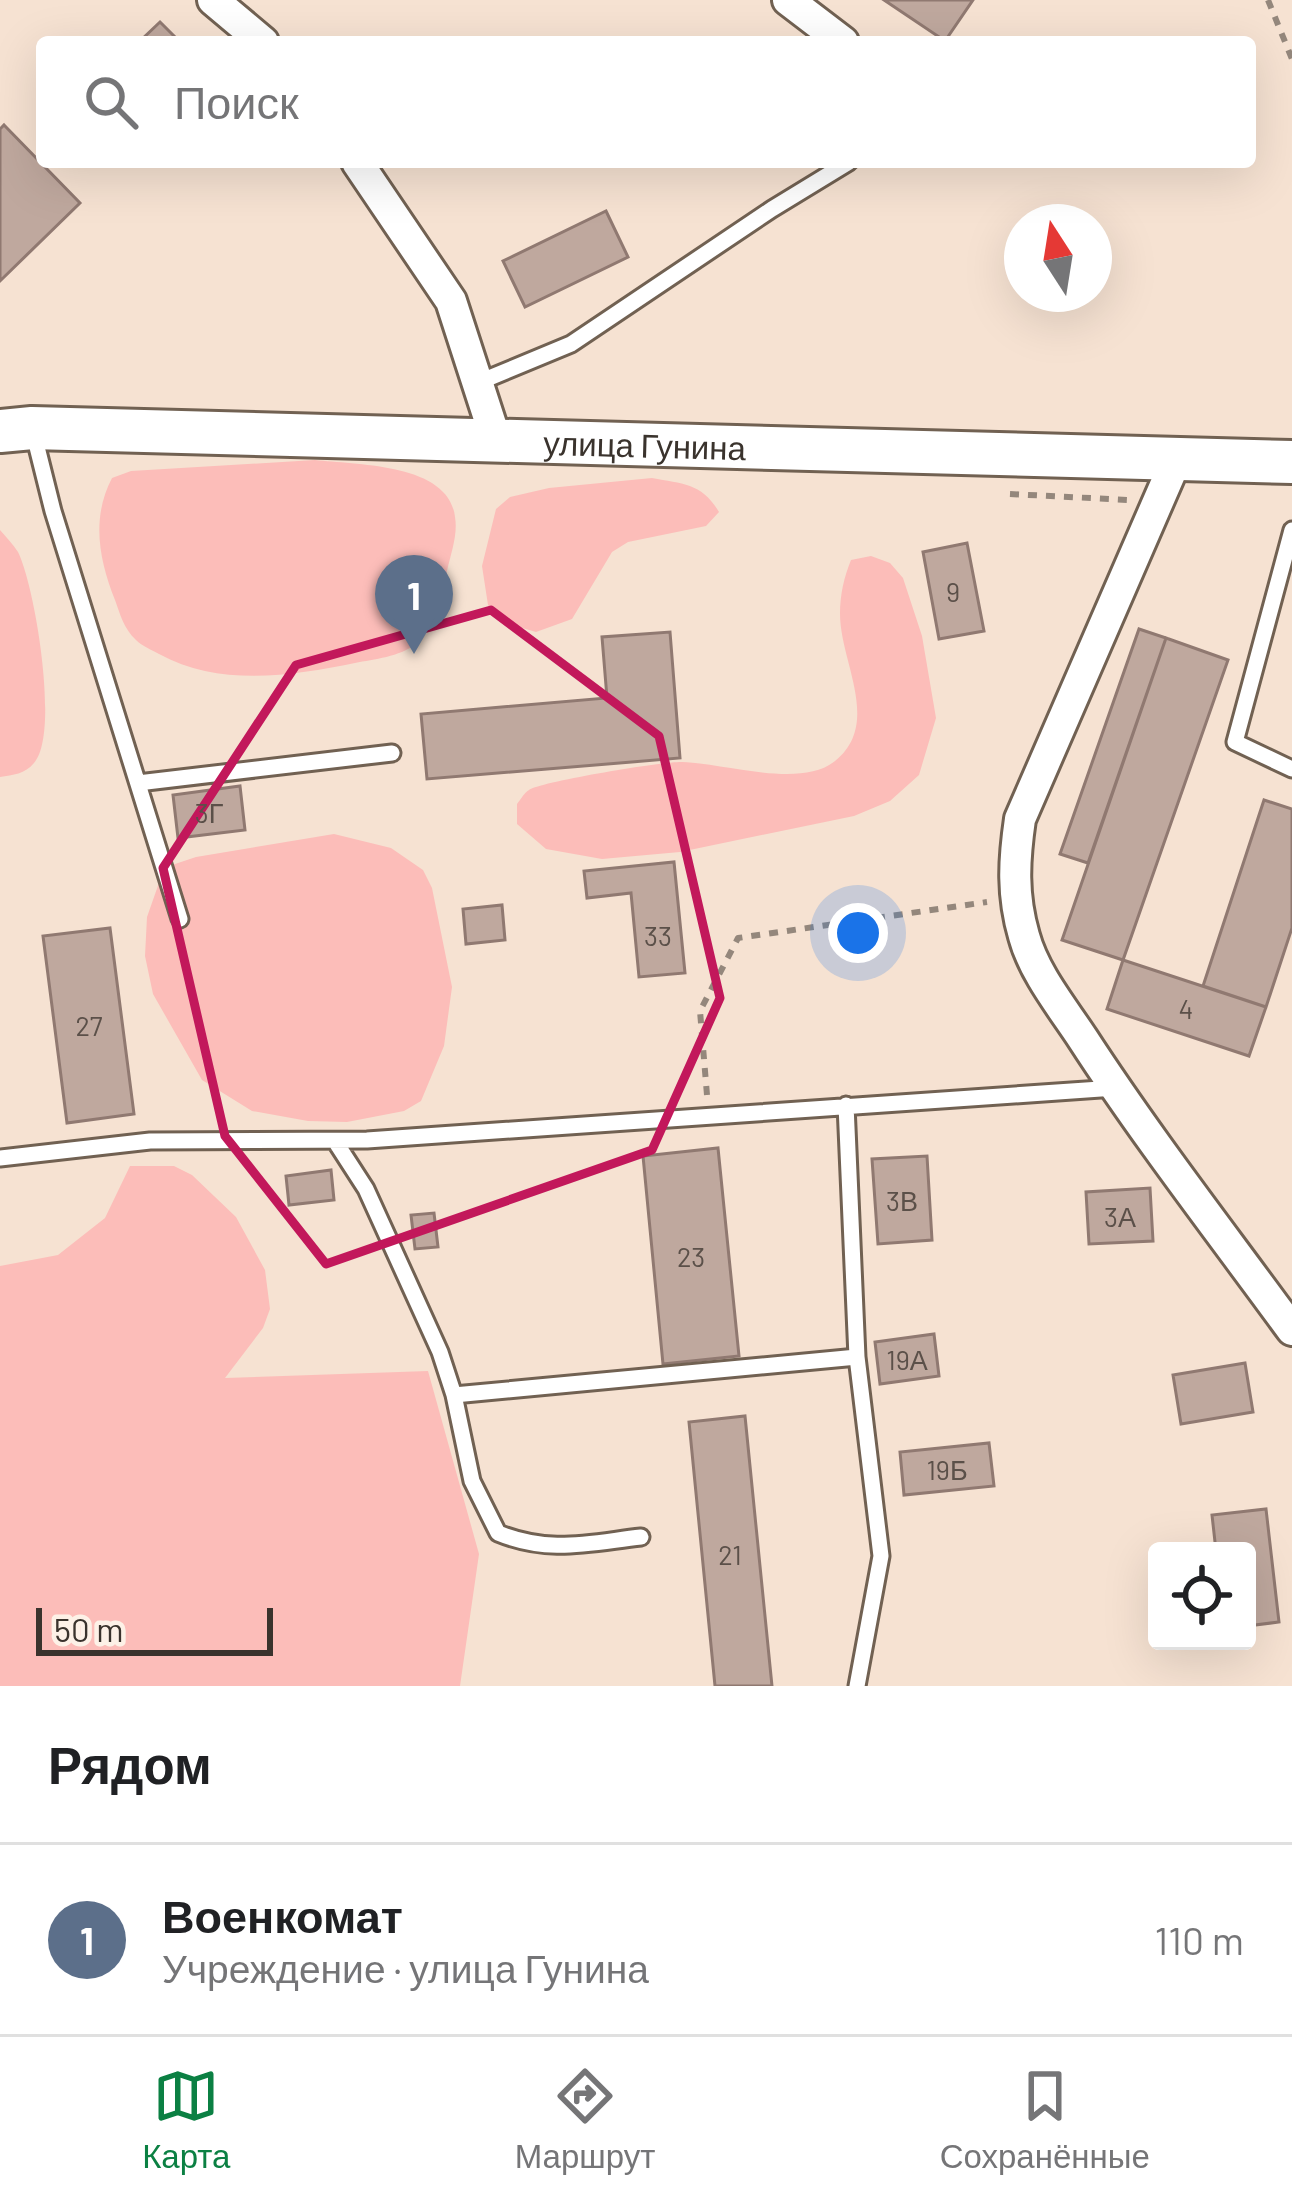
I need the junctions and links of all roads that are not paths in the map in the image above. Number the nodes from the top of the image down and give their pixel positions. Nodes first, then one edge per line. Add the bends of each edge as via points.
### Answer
1 (213, 0) edge
2 (788, 0) edge
3 (256, 36) edge
4 (835, 36) edge
5 (361, 168) edge
6 (839, 168) edge
7 (477, 383) junction
8 (16, 429) edge
9 (496, 440) junction
10 (1177, 458) junction
11 (1292, 462) edge
12 (1292, 530) edge
13 (392, 753) dead end
14 (1292, 769) edge
15 (138, 783) junction
16 (180, 919) dead end
17 (1114, 1088) junction
18 (846, 1105) junction
19 (334, 1141) junction
20 (0, 1158) edge
21 (1292, 1330) edge
22 (857, 1357) junction
23 (454, 1395) junction
24 (641, 1537) dead end
25 (857, 1686) edge

1 - 3 street
2 - 4 street
5 - 7 street via 451,302
6 - 7 lane via 572,344
7 - 9 street
8 - 9 main road, улица Гунина
8 - 15 lane via 53,511
9 - 10 main road, улица Гунина
10 - 11 main road, улица Гунина
10 - 17 street via 1021,818 1013,865 1025,942
12 - 14 lane via 1235,742
13 - 15 lane
15 - 16 lane
17 - 18 lane
17 - 21 street
18 - 19 lane
18 - 22 lane
19 - 20 lane via 150,1142
19 - 23 lane via 403,1267
22 - 23 lane
22 - 25 lane via 881,1556
23 - 24 lane via 472,1480 499,1533 553,1548

